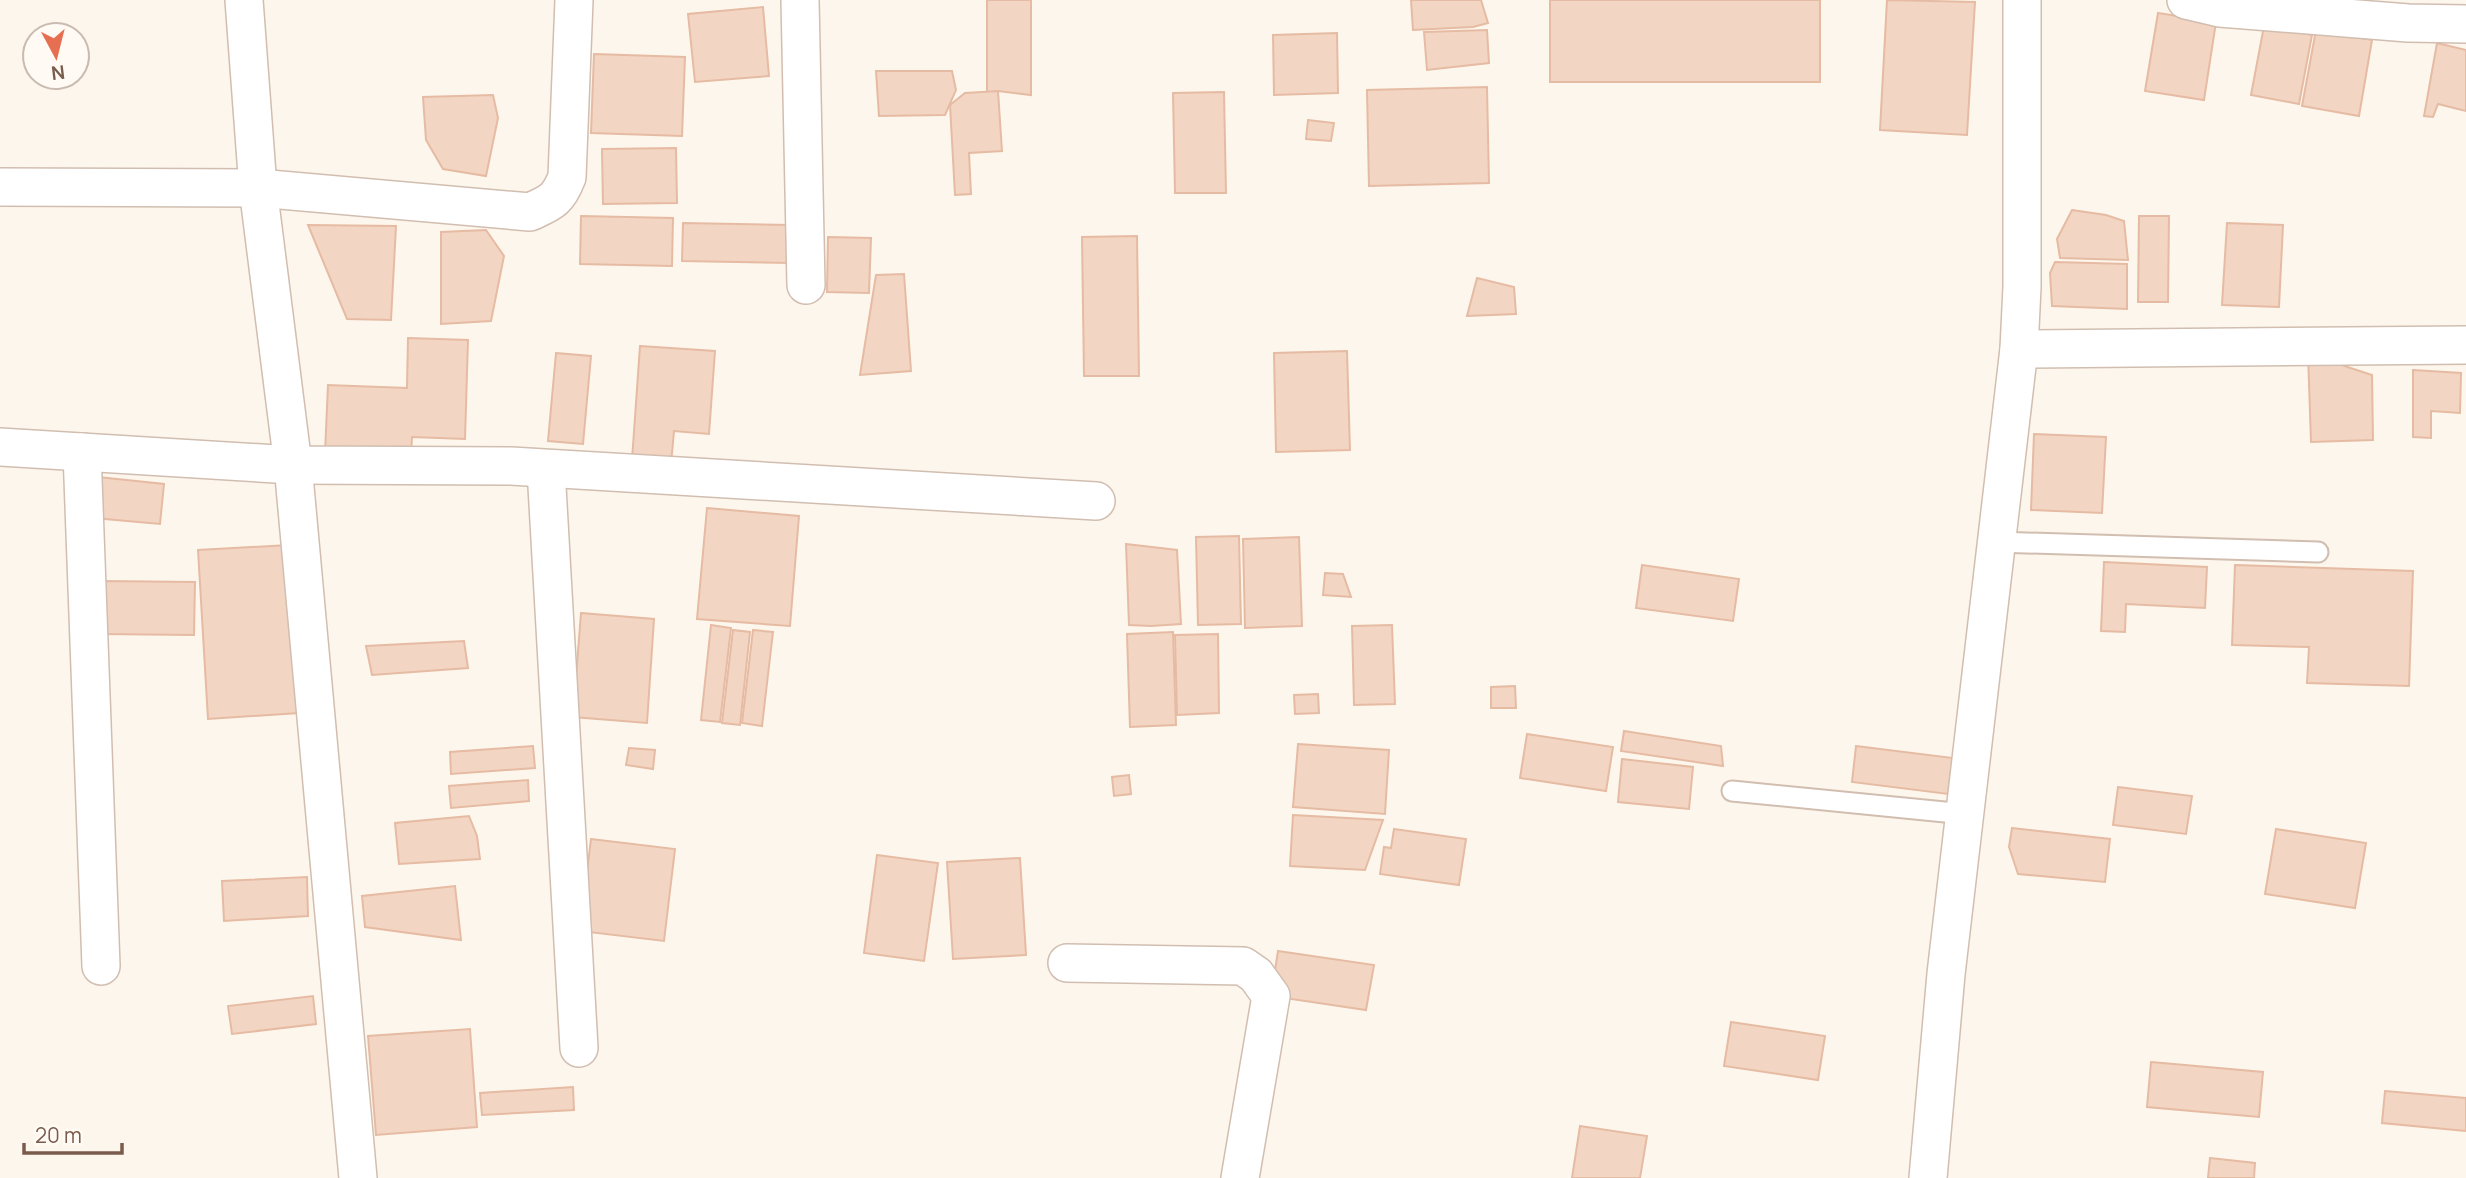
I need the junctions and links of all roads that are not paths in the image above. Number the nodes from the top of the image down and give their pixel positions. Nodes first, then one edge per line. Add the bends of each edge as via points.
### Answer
1 (244, 0) edge
2 (574, 0) edge
3 (800, 0) edge
4 (2022, 0) edge
5 (2209, 3) edge
6 (2410, 11) edge
7 (2466, 24) edge
8 (0, 187) edge
9 (258, 188) junction
10 (806, 285) dead end
11 (2466, 345) edge
12 (2019, 349) junction
13 (0, 447) edge
14 (82, 452) junction
15 (293, 465) junction
16 (546, 469) junction
17 (1096, 501) dead end
18 (1996, 542) junction
19 (2318, 552) dead end
20 (1732, 791) dead end
21 (1965, 814) junction
22 (1067, 963) dead end
23 (101, 966) dead end
24 (579, 1048) dead end
25 (358, 1178) edge
26 (1240, 1178) edge
27 (1928, 1178) edge

1 - 9 street
2 - 9 street via 567,177 560,195 547,205 530,212
3 - 10 street
4 - 12 street
5 - 6 street
6 - 7 street
8 - 9 street
9 - 15 street
11 - 12 street
12 - 18 street
13 - 14 street
14 - 15 street
14 - 23 street
15 - 16 street
15 - 25 street
16 - 17 street
16 - 24 street
18 - 19 lane
18 - 21 street
20 - 21 lane
21 - 27 street
22 - 26 street via 1243,966 1264,983 1271,996

